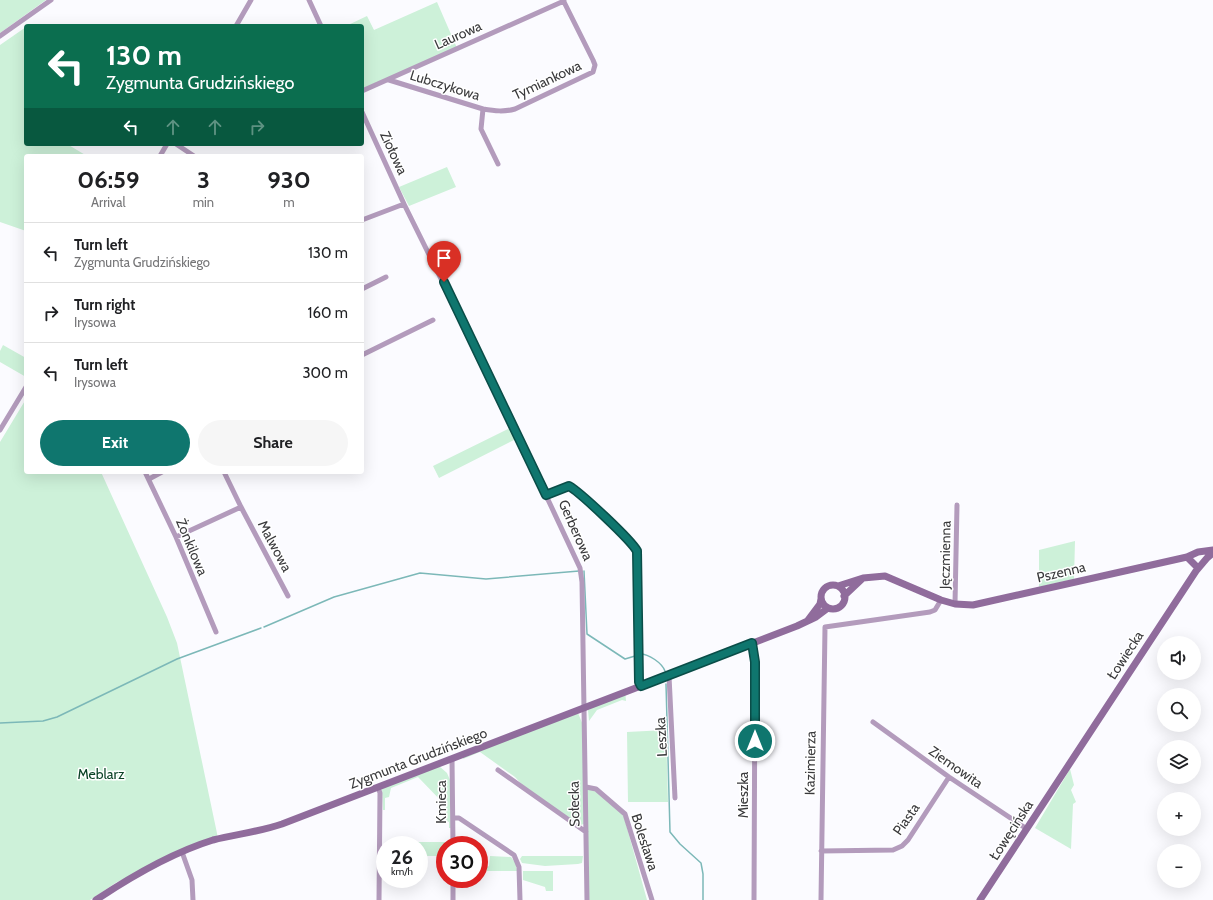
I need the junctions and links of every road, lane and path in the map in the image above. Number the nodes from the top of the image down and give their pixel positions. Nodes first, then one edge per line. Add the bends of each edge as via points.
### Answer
1 (51, 0) edge
2 (251, 0) edge
3 (564, 0) edge
4 (311, 1) edge
5 (237, 24) edge
6 (320, 24) edge
7 (0, 36) edge
8 (389, 80) junction
9 (364, 90) edge
10 (483, 109) junction
11 (364, 116) edge
12 (179, 146) edge
13 (191, 154) edge
14 (498, 164) dead end
15 (404, 204) junction
16 (364, 219) edge
17 (386, 277) dead end
18 (364, 287) edge
19 (433, 320) dead end
20 (364, 354) edge
21 (24, 390) edge
22 (0, 430) edge
23 (146, 474) edge
24 (158, 474) edge
25 (225, 474) edge
26 (149, 478) junction
27 (546, 495) junction
28 (957, 505) dead end
29 (240, 507) junction
30 (176, 537) junction
31 (1213, 550) edge
32 (1213, 553) edge
33 (1190, 555) junction
34 (1200, 565) junction
35 (863, 578) junction
36 (838, 586) junction
37 (288, 596) dead end
38 (844, 596) junction
39 (821, 599) junction
40 (940, 600) junction
41 (955, 604) junction
42 (828, 608) junction
43 (808, 621) junction
44 (216, 632) dead end
45 (752, 643) junction
46 (669, 676) junction
47 (641, 686) junction
48 (584, 708) junction
49 (873, 722) dead end
50 (452, 759) junction
51 (498, 770) dead end
52 (1062, 774) joint
53 (949, 777) junction
54 (378, 787) junction
55 (586, 787) junction
56 (676, 798) dead end
57 (453, 818) junction
58 (1027, 829) junction
59 (586, 832) junction
60 (453, 836) edge
61 (821, 850) junction
62 (182, 852) junction
63 (453, 888) edge
64 (96, 900) edge
65 (193, 900) edge
66 (379, 900) edge
67 (453, 900) edge
68 (520, 900) edge
69 (587, 900) edge
70 (652, 900) edge
71 (754, 900) edge
72 (821, 900) edge
73 (980, 900) edge

1 - 7 street
2 - 5 street
3 - 8 street, Laurowa
3 - 10 street, Tymiankowa via 593,60 593,72 515,109
4 - 6 street
8 - 9 street, Laurowa
8 - 10 street, Lubczykowa
10 - 14 street, Lubczykowa via 481,129
11 - 15 street, Ziołowa
12 - 13 street
15 - 16 street
15 - 27 street, Gerberowa
17 - 18 street
19 - 20 street
21 - 22 street
23 - 26 street, Żonkilowa
24 - 26 street
25 - 29 street, Malwowa
26 - 30 street, Żonkilowa
27 - 47 street via 569,486 619,531 637,551
27 - 48 street, Gerberowa via 582,574
28 - 41 street, Jęczmienna
29 - 30 street
29 - 37 street, Malwowa
30 - 44 street, Żonkilowa
31 - 33 street, Pszenna
32 - 34 street, Łowiecka
33 - 34 street
33 - 41 street, Pszenna via 986,602
34 - 52 street, Łowiecka
35 - 36 street, Pszenna
35 - 38 street
35 - 40 street, Pszenna via 885,576
36 - 38 street
36 - 39 street, Pszenna via 826,587
38 - 42 street via 840,606
39 - 42 street
39 - 43 street, Pszenna
40 - 41 street, Pszenna
40 - 61 street, Kazimierza via 935,610 930,612 825,627
42 - 43 street
43 - 45 street
45 - 46 street, Zygmunta Grudzińskiego
45 - 71 street, Mieszka via 755,662
46 - 47 street, Zygmunta Grudzińskiego
46 - 56 street, Leszka
47 - 48 street, Zygmunta Grudzińskiego
48 - 50 street, Zygmunta Grudzińskiego
48 - 55 street, Sołecka
49 - 53 street, Ziemowita
50 - 54 street, Zygmunta Grudzińskiego
50 - 57 street, Kmieca
51 - 59 street
52 - 58 street, Łowęcińska
53 - 58 street, Ziemowita
53 - 61 street, Piasta via 902,846 893,850
54 - 62 street, Zygmunta Grudzińskiego via 282,824 215,840
54 - 66 street
55 - 59 street, Sołecka
55 - 70 street, Bolesława via 596,789 625,814
57 - 60 street, Kmieca
57 - 68 street via 459,818 514,855 519,867
58 - 73 street, Łowęcińska
59 - 69 street, Sołecka
61 - 72 street, Kazimierza
62 - 64 street, Zygmunta Grudzińskiego
62 - 65 street via 192,880
63 - 67 street

